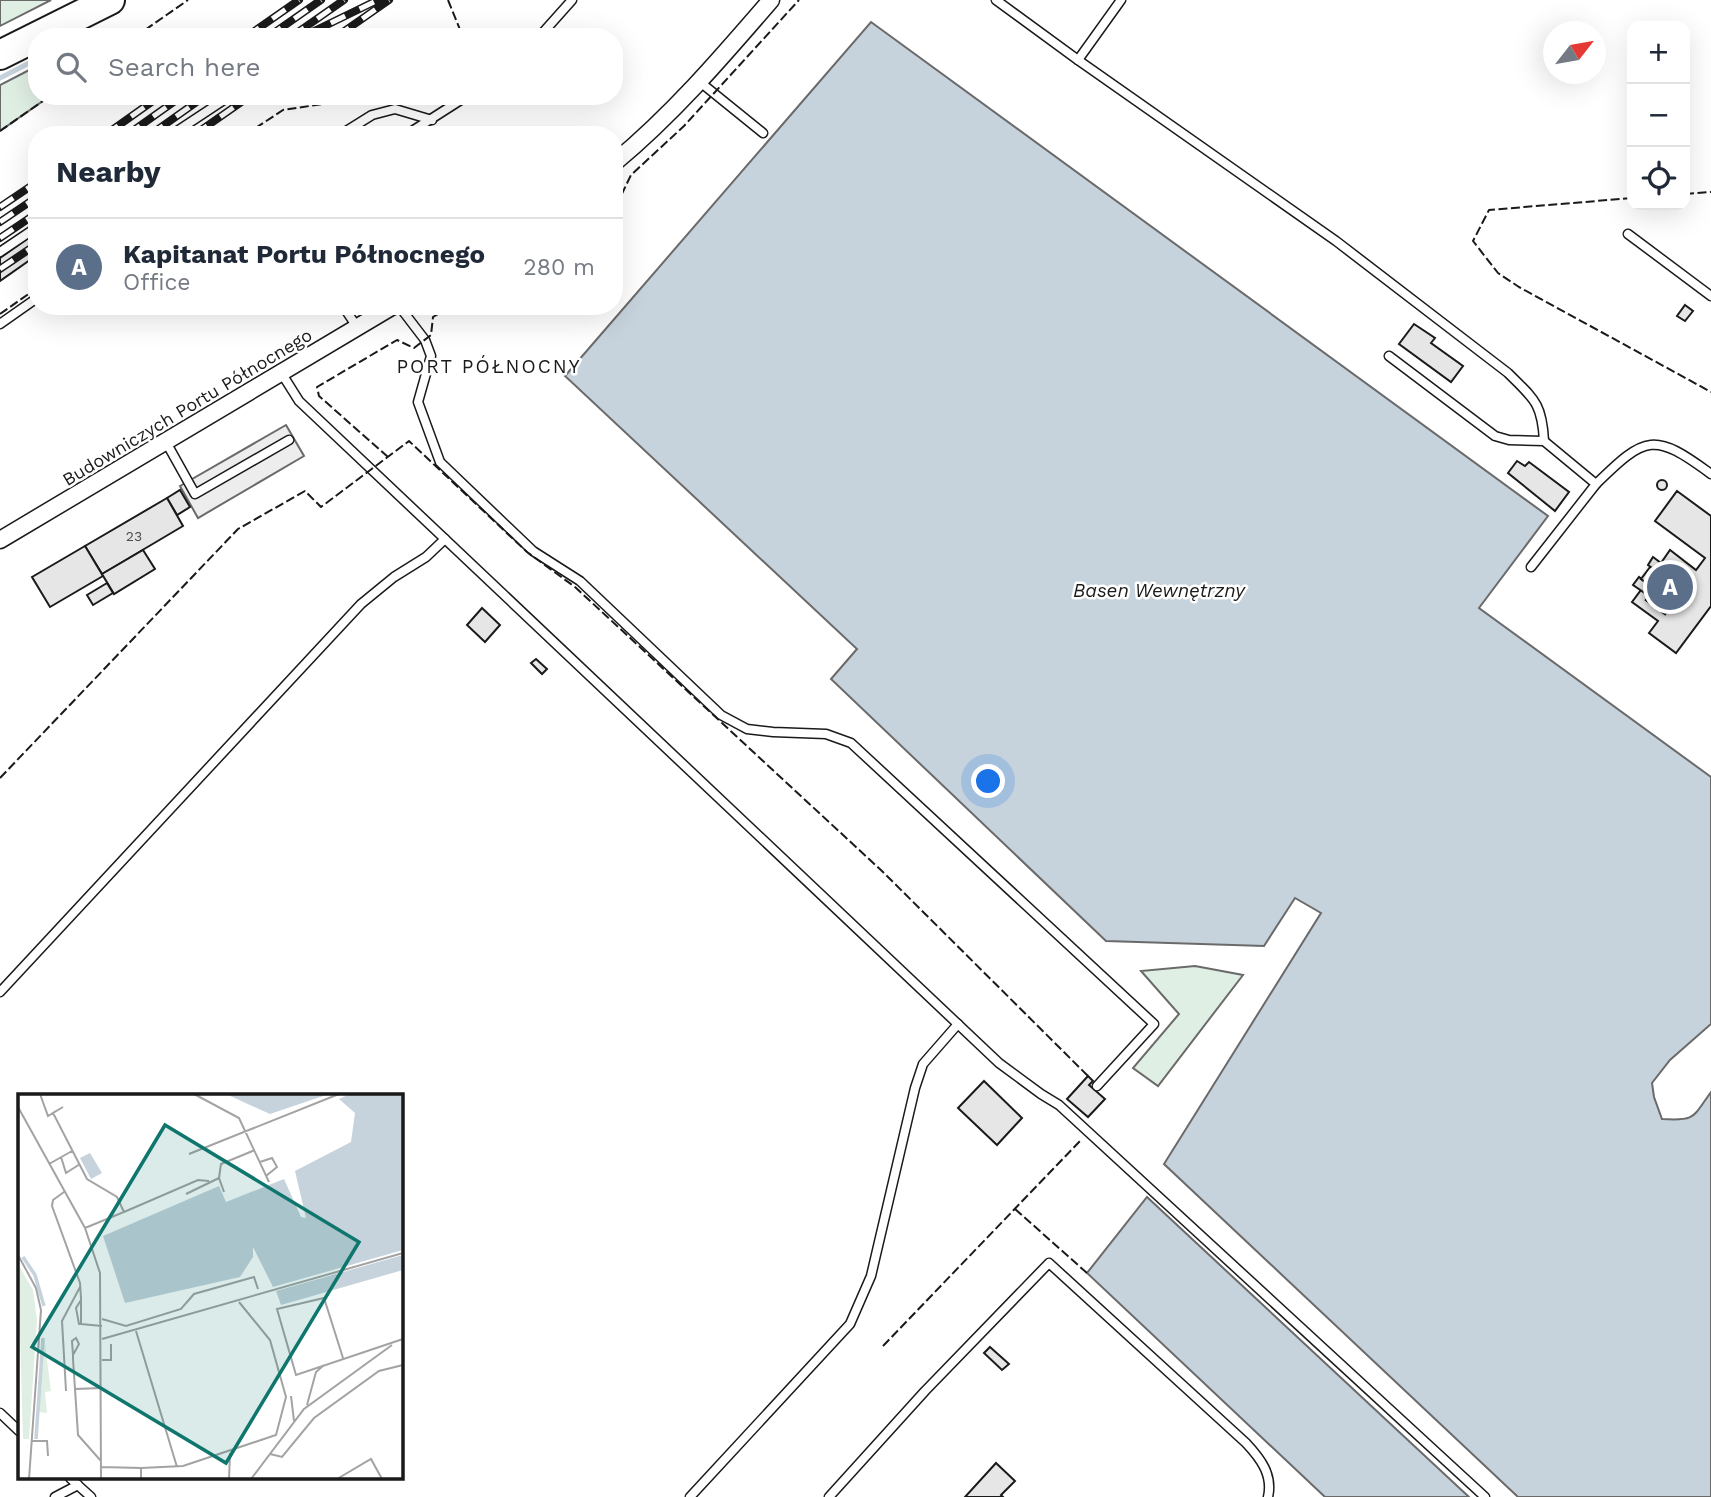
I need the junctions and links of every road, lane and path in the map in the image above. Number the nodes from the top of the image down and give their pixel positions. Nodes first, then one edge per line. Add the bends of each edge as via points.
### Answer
1 (110, 0) edge
2 (572, 0) edge
3 (771, 0) edge
4 (996, 0) edge
5 (1121, 0) edge
6 (54, 28) edge
7 (547, 28) edge
8 (28, 41) edge
9 (0, 55) edge
10 (1078, 60) junction
11 (700, 82) junction
12 (216, 105) edge
13 (454, 105) edge
14 (432, 120) junction
15 (185, 126) edge
16 (354, 126) edge
17 (422, 126) edge
18 (763, 133) dead end
19 (623, 156) edge
20 (28, 233) edge
21 (1629, 234) dead end
22 (0, 252) edge
23 (1711, 296) edge
24 (28, 304) edge
25 (349, 315) edge
26 (379, 315) edge
27 (406, 315) edge
28 (0, 324) edge
29 (358, 328) junction
30 (1389, 356) dead end
31 (282, 374) junction
32 (289, 440) dead end
33 (1544, 440) junction
34 (166, 442) junction
35 (1711, 474) edge
36 (1596, 484) junction
37 (1, 538) edge
38 (445, 539) junction
39 (1531, 567) dead end
40 (0, 992) edge
41 (958, 1024) junction
42 (1097, 1086) dead end
43 (0, 1413) edge
44 (18, 1430) edge
45 (72, 1480) edge
46 (78, 1485) junction
47 (55, 1497) edge
48 (91, 1497) edge
49 (690, 1497) edge
50 (829, 1497) edge
51 (1268, 1497) edge
52 (1485, 1497) edge

1 - 6 highway
2 - 7 lane
3 - 11 street
4 - 10 lane
5 - 10 lane
8 - 9 highway
10 - 33 lane via 1336,241 1508,373 1540,408
11 - 18 lane
11 - 19 street
12 - 15 lane
13 - 14 lane
14 - 16 lane via 395,109
14 - 17 lane
20 - 22 lane
21 - 23 lane
24 - 28 lane
25 - 29 lane
26 - 29 street, Budowniczych Portu Północnego
27 - 42 lane via 431,356 418,402 440,462 533,551 580,581 721,715 747,729 826,734 850,743 1154,1024
29 - 31 street, Budowniczych Portu Północnego
30 - 33 lane via 1495,436
31 - 34 street, Budowniczych Portu Północnego
31 - 38 lane via 299,401
32 - 34 lane via 195,494
33 - 36 lane
34 - 37 street, Budowniczych Portu Północnego
35 - 36 lane via 1677,450 1657,444 1639,447
36 - 39 lane
38 - 40 lane via 361,604
38 - 41 lane
41 - 49 lane via 923,1064 871,1276 850,1324
41 - 52 lane via 999,1063 1059,1105
43 - 44 lane
45 - 46 lane
46 - 47 lane
46 - 48 lane
50 - 51 lane via 1049,1263 1247,1443 1265,1468

